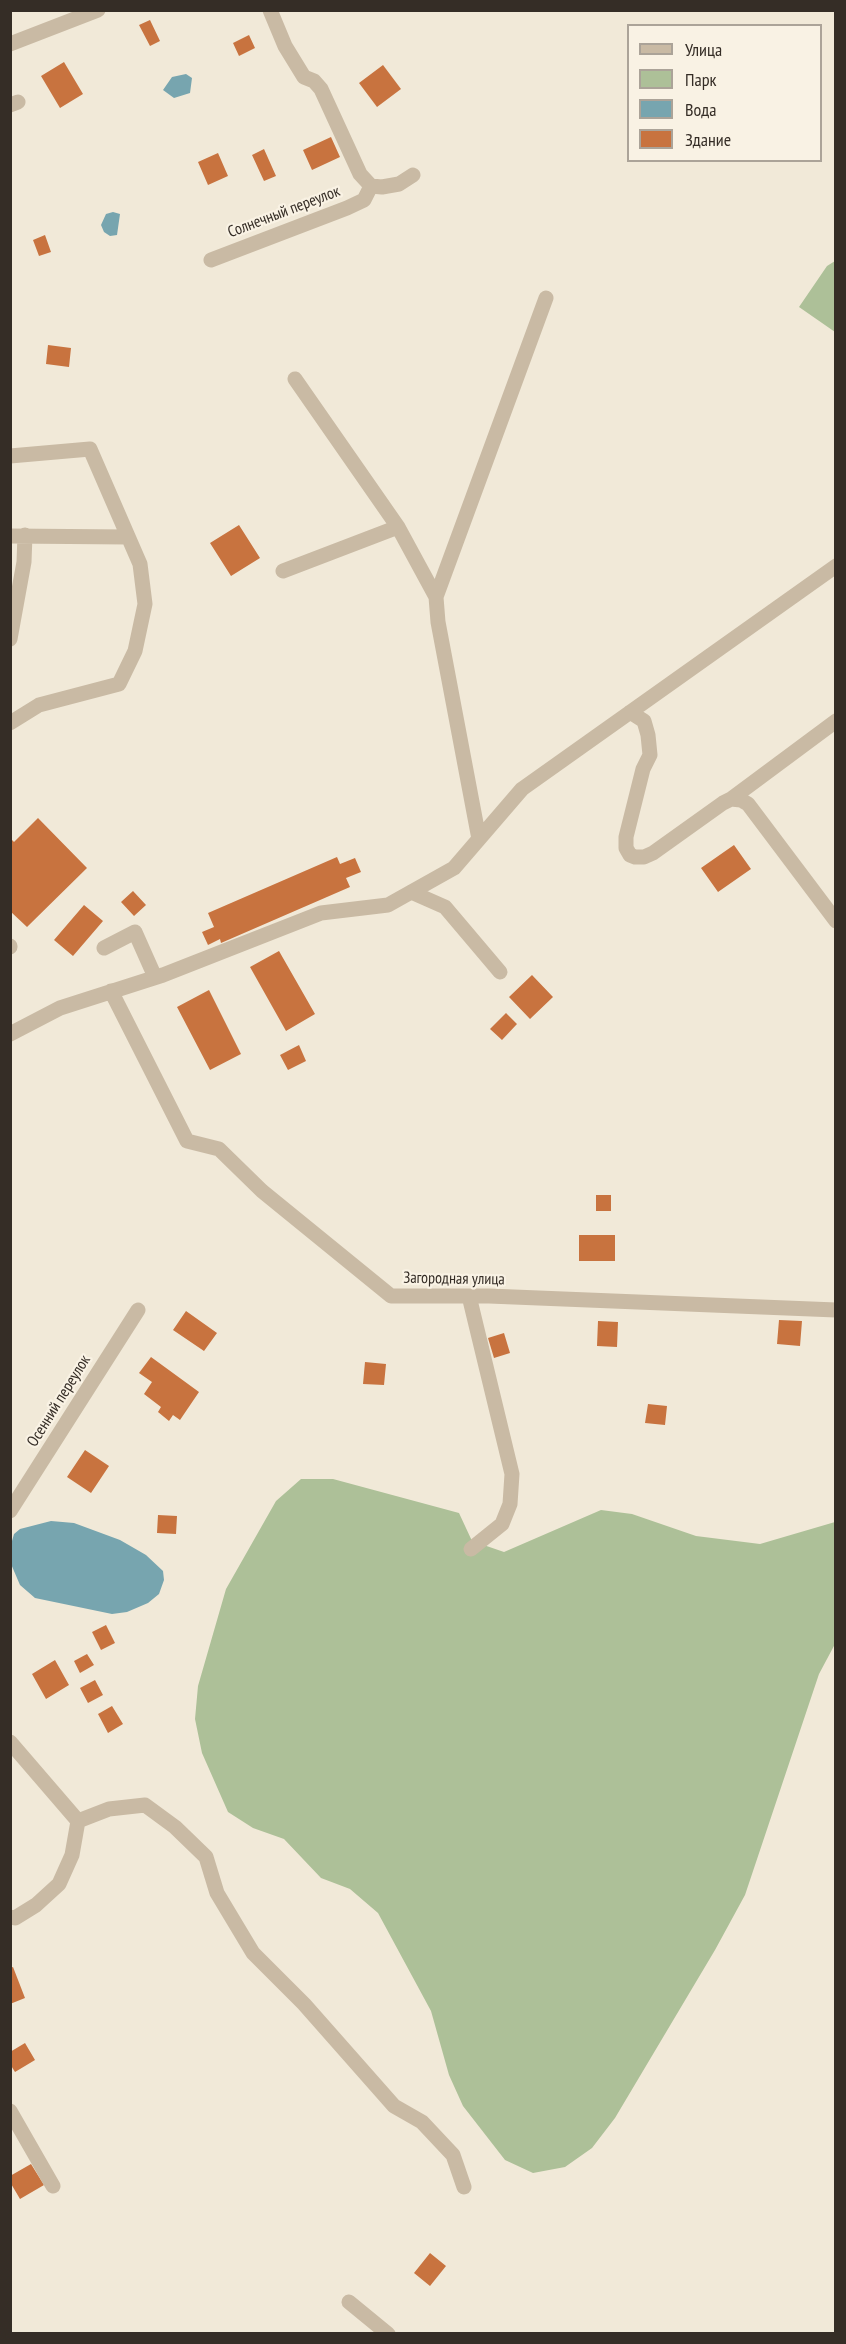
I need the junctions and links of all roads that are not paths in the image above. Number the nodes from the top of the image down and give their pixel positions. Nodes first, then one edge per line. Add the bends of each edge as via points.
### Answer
1 (98, 10) edge
2 (270, 10) edge
3 (10, 44) edge
4 (413, 175) dead end
5 (371, 186) junction
6 (211, 260) dead end
7 (546, 298) dead end
8 (295, 379) dead end
9 (10, 456) edge
10 (398, 527) junction
11 (18, 536) edge
12 (128, 537) junction
13 (836, 566) edge
14 (283, 571) dead end
15 (436, 597) junction
16 (10, 639) edge
17 (630, 712) junction
18 (836, 721) edge
19 (10, 723) edge
20 (731, 799) junction
21 (479, 839) junction
22 (411, 892) junction
23 (836, 921) edge
24 (104, 948) dead end
25 (500, 972) dead end
26 (155, 977) junction
27 (111, 991) junction
28 (10, 1034) edge
29 (469, 1296) junction
30 (138, 1310) dead end
31 (836, 1310) edge
32 (10, 1511) edge
33 (471, 1549) dead end
34 (10, 1742) edge
35 (78, 1821) junction
36 (12, 1920) edge
37 (10, 2111) edge
38 (53, 2186) dead end
39 (464, 2187) dead end
40 (349, 2302) dead end
41 (388, 2334) edge

1 - 3 street
2 - 5 street via 303,77 321,89 360,174
4 - 5 street via 399,184
5 - 6 street, Солнечный переулок via 364,200 347,208
7 - 15 street
8 - 10 street
9 - 12 street via 90,449
10 - 14 street
10 - 15 street
11 - 12 street
11 - 16 street via 24,562
12 - 19 street via 140,564 145,604 135,651 119,684 39,705
13 - 17 street
15 - 21 street
17 - 20 street via 644,721 650,755 642,769 626,837 630,855 644,857 653,853
17 - 21 street via 522,789
18 - 20 street
20 - 23 street via 748,804
21 - 22 street via 454,868
22 - 25 street via 445,907
22 - 26 street via 388,905 321,913
24 - 26 street via 135,932
26 - 27 street
27 - 28 street via 60,1008
27 - 29 street, Загородная улица via 187,1141 219,1149 262,1191 391,1296
29 - 31 street, Загородная улица
29 - 33 street via 512,1474 510,1504 502,1524
30 - 32 street, Осенний переулок
34 - 35 street
35 - 36 street via 72,1855 59,1884
35 - 39 street via 109,1809 146,1805 175,1827 206,1857 217,1893 253,1953 394,2106 422,2122 453,2155
37 - 38 street
40 - 41 street

